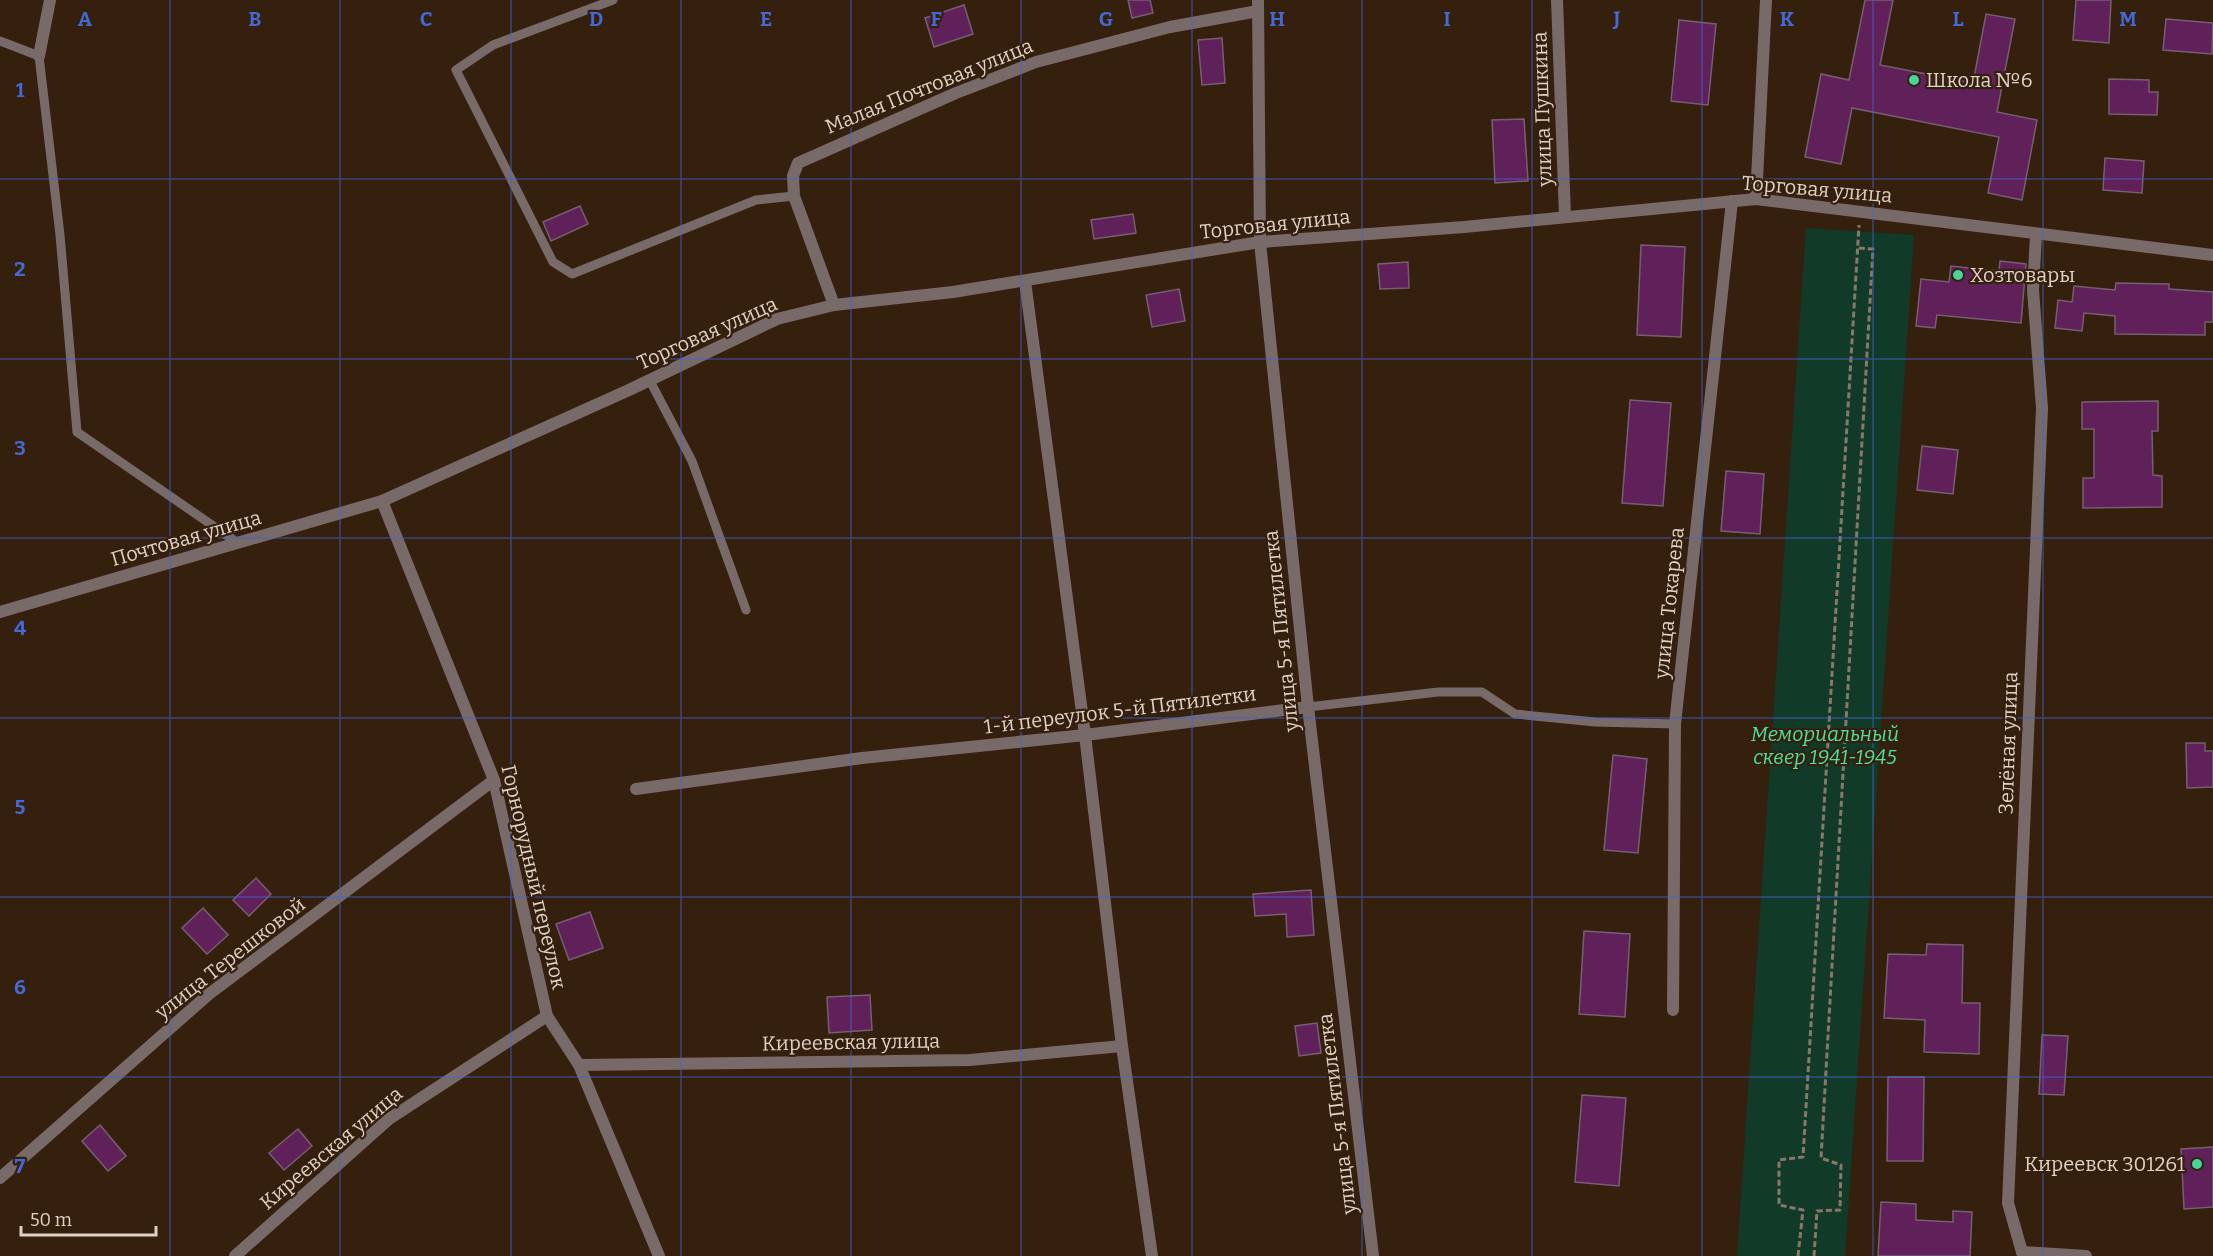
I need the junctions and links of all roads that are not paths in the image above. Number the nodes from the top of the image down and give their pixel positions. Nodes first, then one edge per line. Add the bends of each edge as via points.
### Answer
1 (50, 0) edge
2 (613, 0) edge
3 (1557, 0) edge
4 (1766, 0) edge
5 (1258, 5) edge
6 (0, 40) edge
7 (39, 56) junction
8 (794, 196) junction
9 (1756, 199) junction
10 (1732, 201) junction
11 (1565, 216) junction
12 (2036, 235) junction
13 (1260, 242) junction
14 (2213, 255) edge
15 (1025, 280) junction
16 (834, 305) junction
17 (649, 379) junction
18 (382, 501) junction
19 (238, 543) junction
20 (746, 610) dead end
21 (0, 612) edge
22 (1308, 707) junction
23 (1675, 724) junction
24 (1085, 735) junction
25 (494, 780) junction
26 (636, 789) dead end
27 (1673, 1010) dead end
28 (547, 1016) junction
29 (1122, 1046) junction
30 (579, 1065) junction
31 (0, 1178) edge
32 (2022, 1254) edge
33 (235, 1256) edge
34 (659, 1256) edge
35 (1152, 1256) edge
36 (1373, 1256) edge
37 (2086, 1256) edge

1 - 7 street
2 - 8 lane via 493,45 456,70 554,262 572,274 756,200
3 - 11 street, улица Пушкина
4 - 9 street
5 - 8 street, Малая Почтовая улица via 1036,62 956,93 798,163
5 - 13 street, улица 5-я Пятилетка
6 - 7 lane
7 - 19 lane via 77,432
8 - 16 street, Малая Почтовая улица
9 - 10 street, Торговая улица
9 - 12 street, Торговая улица
10 - 11 street, Торговая улица
10 - 23 street, улица Токарева
11 - 13 street, Торговая улица
12 - 14 street, Торговая улица
12 - 32 street, Зелёная улица via 2033,290 2042,408 2008,1203
13 - 15 street, Торговая улица
13 - 22 street, улица 5-я Пятилетка
15 - 16 street, Торговая улица
15 - 24 street
16 - 17 street, Торговая улица via 777,319
17 - 18 street, Торговая улица
17 - 20 lane via 692,461
18 - 19 street, Почтовая улица
18 - 25 street, Горнорудный переулок
19 - 21 street, Почтовая улица
22 - 23 lane, 1-й переулок 5-й Пятилетки via 1437,692 1482,692 1515,714
22 - 24 street, 1-й переулок 5-й Пятилетки
22 - 36 street, улица 5-я Пятилетка
23 - 27 street, улица Токарева
24 - 26 street, 1-й переулок 5-й Пятилетки via 862,758
24 - 29 street
25 - 28 street, Горнорудный переулок
25 - 31 street, улица Терешковой via 209,994
28 - 30 street, Горнорудный переулок
28 - 33 street, Киреевская улица via 389,1119
29 - 30 street, Киреевская улица via 970,1060
29 - 35 street
30 - 34 street, Горнорудный переулок
32 - 37 street

